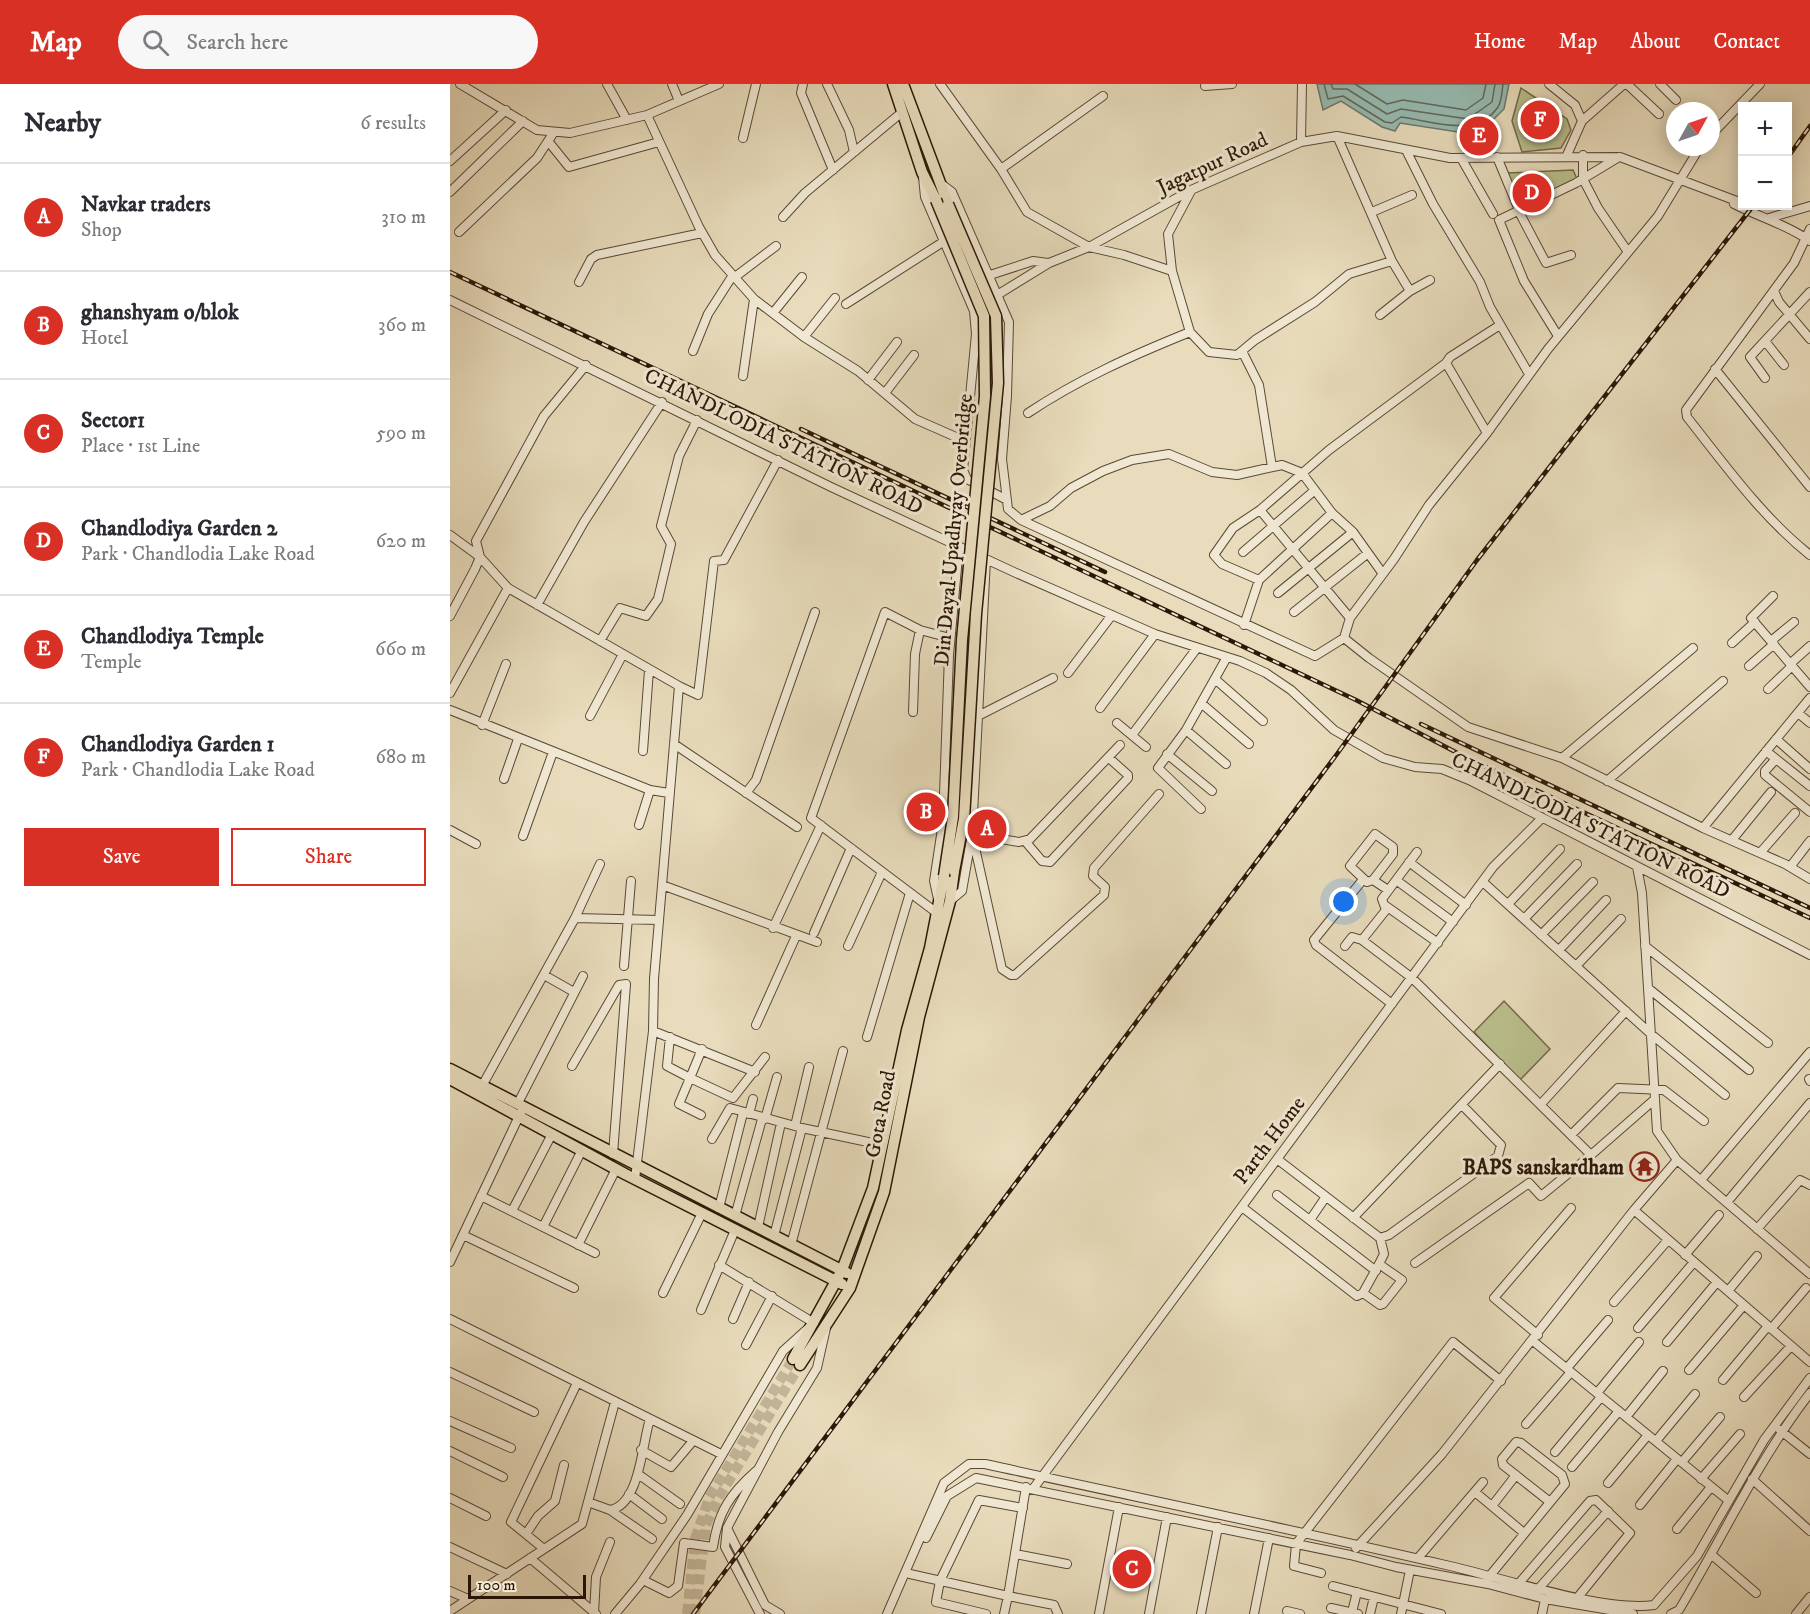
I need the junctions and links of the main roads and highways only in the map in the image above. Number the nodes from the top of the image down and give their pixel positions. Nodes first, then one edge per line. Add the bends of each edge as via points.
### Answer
1 (892, 84) edge
2 (903, 84) edge
3 (949, 873) junction
4 (942, 905) junction
5 (450, 1069) edge
6 (450, 1079) edge
7 (520, 1108) junction
8 (842, 1270) junction
9 (855, 1276) junction
10 (836, 1281) junction
11 (850, 1288) junction

1 - 3 main road, Din Dayal Upadhyay Overbridge, bridge via 922,172 984,316 985,396 962,640
2 - 3 main road, Din Dayal Upadhyay Overbridge, bridge via 996,316 998,383 976,614 964,819
3 - 4 main road, Din Dayal Upadhyay Overbridge
4 - 8 main road, Gota Road via 907,1030 873,1188
4 - 9 main road, Gota Road via 884,1192
5 - 7 main road
6 - 7 main road
7 - 8 main road
7 - 10 main road via 552,1134
8 - 9 main road
8 - 10 main road, Gota Road
9 - 11 main road, Gota Road
10 - 11 main road
10 - 11 main road, Gota Road via 796,1362 826,1328

